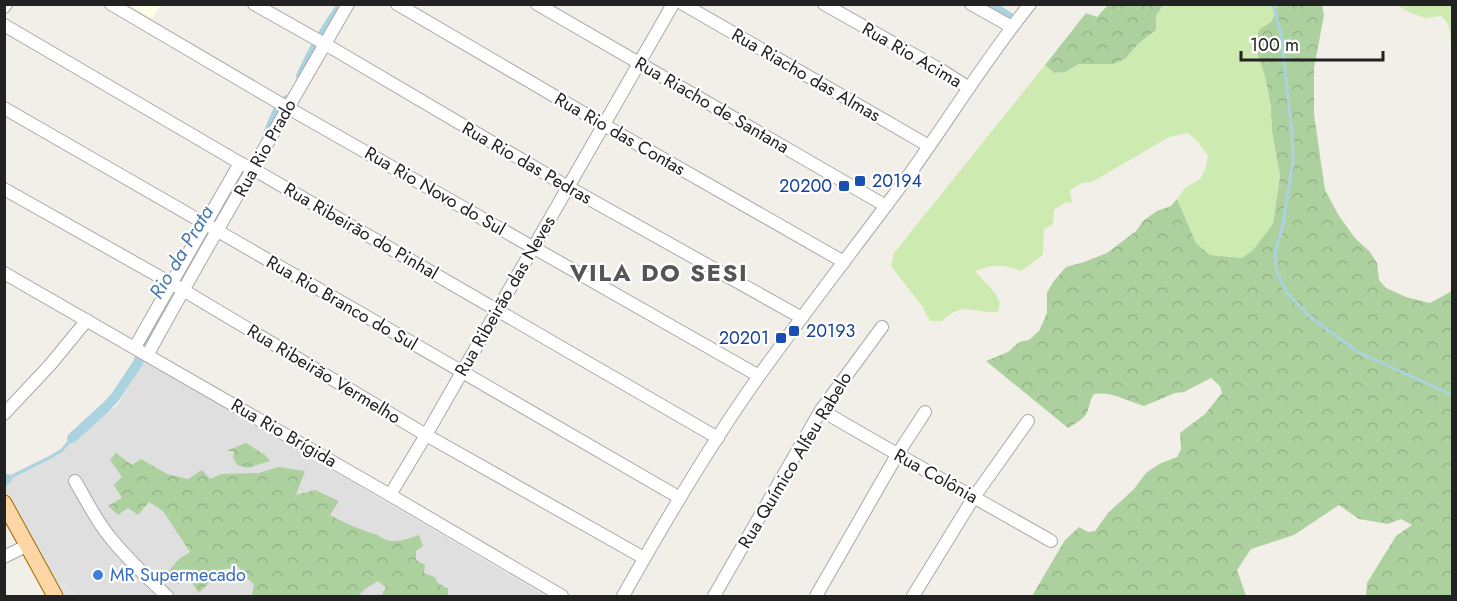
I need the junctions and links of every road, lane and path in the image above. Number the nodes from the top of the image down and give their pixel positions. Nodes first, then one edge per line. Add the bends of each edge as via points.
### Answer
1 (111, 4) edge
2 (254, 4) edge
3 (348, 4) edge
4 (397, 4) edge
5 (537, 4) edge
6 (673, 4) edge
7 (683, 4) edge
8 (825, 4) edge
9 (971, 4) edge
10 (1030, 4) edge
11 (4, 25) edge
12 (1012, 27) junction
13 (321, 42) junction
14 (640, 63) junction
15 (969, 88) junction
16 (284, 105) junction
17 (4, 108) edge
18 (604, 125) junction
19 (929, 146) junction
20 (247, 166) junction
21 (568, 187) junction
22 (4, 189) edge
23 (886, 206) junction
24 (211, 228) junction
25 (533, 247) junction
26 (844, 262) junction
27 (4, 273) edge
28 (176, 287) junction
29 (497, 310) junction
30 (802, 318) junction
31 (87, 320) junction
32 (882, 327) dead end
33 (142, 351) junction
34 (462, 371) junction
35 (759, 376) junction
36 (821, 410) junction
37 (925, 412) dead end
38 (4, 414) edge
39 (1028, 421) dead end
40 (426, 435) junction
41 (718, 438) junction
42 (897, 455) junction
43 (75, 480) dead end
44 (390, 495) junction
45 (974, 497) junction
46 (680, 498) junction
47 (4, 503) edge
48 (1050, 541) dead end
49 (26, 546) junction
50 (4, 557) edge
51 (644, 558) junction
52 (55, 597) edge
53 (167, 597) edge
54 (562, 597) edge
55 (623, 597) edge
56 (714, 597) edge
57 (816, 597) edge
58 (913, 597) edge

1 - 16 street, Rua Rio Novo do Sul
2 - 13 street, Rua Rio das Pedras
3 - 13 street, Rua Rio Prado
4 - 18 street, Rua Rio das Contas
5 - 14 street, Rua Riacho de Santana
6 - 14 street, Rua Ribeirão das Neves
7 - 19 street, Rua Riacho das Almas
8 - 15 street, Rua Rio Acima
9 - 12 street
10 - 12 street
11 - 20 street, Rua Ribeirão do Pinhal
12 - 15 street
13 - 16 street, Rua Rio Prado
13 - 21 street, Rua Rio das Pedras
14 - 18 street, Rua Ribeirão das Neves
14 - 23 street, Rua Riacho de Santana
15 - 19 street
16 - 20 street, Rua Rio Prado
16 - 25 street, Rua Rio Novo do Sul
17 - 24 street, Rua Rio Branco do Sul
18 - 21 street, Rua Ribeirão das Neves
18 - 26 street, Rua Rio das Contas
19 - 23 street
20 - 24 street, Rua Rio Prado
20 - 29 street, Rua Ribeirão do Pinhal
21 - 25 street, Rua Ribeirão das Neves
21 - 30 street, Rua Rio das Pedras
22 - 28 street, Rua Ribeirão Vermelho
23 - 26 street
24 - 28 street, Rua Rio Prado
24 - 34 street, Rua Rio Branco do Sul
25 - 29 street, Rua Ribeirão das Neves
25 - 35 street, Rua Rio Novo do Sul
26 - 30 street
27 - 31 street, Rua Rio Brígida
28 - 33 street, Rua Rio Prado
28 - 40 street, Rua Ribeirão Vermelho
29 - 34 street, Rua Ribeirão das Neves
29 - 41 street, Rua Ribeirão do Pinhal
30 - 35 street
31 - 33 street, Rua Rio Brígida
31 - 38 street
32 - 36 street, Rua Químico Alfeu Rabelo
33 - 44 street, Rua Rio Brígida
34 - 40 street, Rua Ribeirão das Neves
34 - 46 street, Rua Rio Branco do Sul
35 - 41 street
36 - 42 street, Rua Colônia
36 - 56 street, Rua Químico Alfeu Rabelo
37 - 42 street
39 - 45 street
40 - 44 street, Rua Ribeirão das Neves
40 - 51 street, Rua Ribeirão Vermelho
41 - 46 street
42 - 45 street, Rua Colônia
42 - 57 street
43 - 53 street via 110,538
44 - 54 street, Rua Rio Brígida
45 - 48 street, Rua Colônia
45 - 58 street
46 - 51 street
47 - 49 main road
49 - 50 street
49 - 52 main road
51 - 55 street

